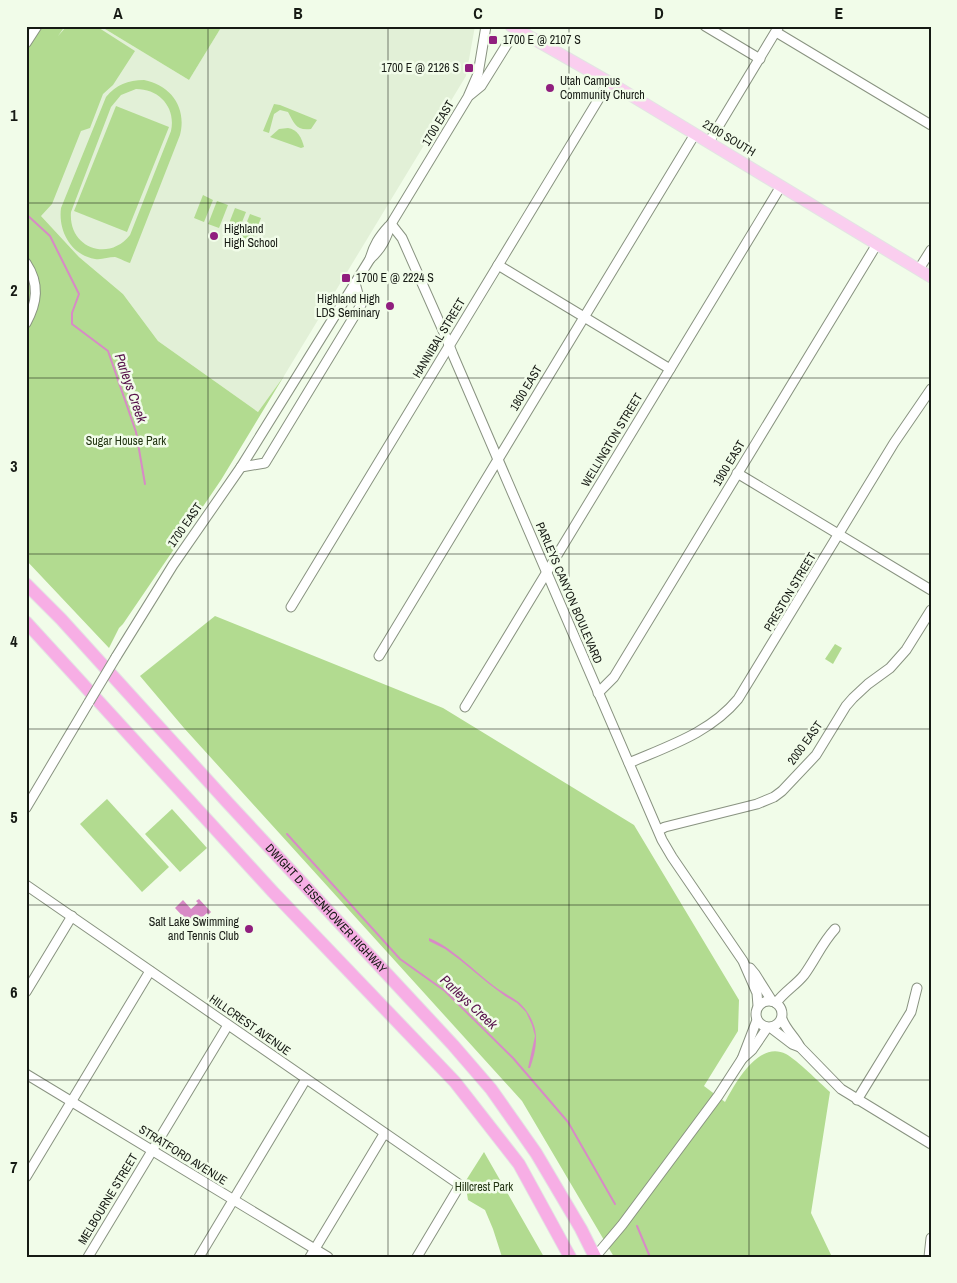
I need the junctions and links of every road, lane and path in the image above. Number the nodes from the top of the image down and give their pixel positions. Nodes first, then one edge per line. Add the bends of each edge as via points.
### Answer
1 (37, 26) edge
2 (486, 26) edge
3 (511, 26) edge
4 (705, 26) edge
5 (778, 29) edge
6 (534, 40) junction
7 (26, 44) edge
8 (760, 59) junction
9 (609, 82) junction
10 (468, 97) junction
11 (931, 125) edge
12 (695, 134) junction
13 (709, 142) junction
14 (781, 186) junction
15 (391, 224) junction
16 (877, 244) junction
17 (931, 250) edge
18 (26, 263) edge
19 (498, 265) junction
20 (919, 269) junction
21 (931, 276) edge
22 (355, 283) junction
23 (584, 317) junction
24 (26, 324) edge
25 (449, 346) junction
26 (670, 369) junction
27 (931, 389) edge
28 (498, 459) junction
29 (241, 467) junction
30 (737, 473) junction
31 (839, 535) junction
32 (547, 572) junction
33 (26, 584) edge
34 (931, 590) edge
35 (291, 607) dead end
36 (931, 610) edge
37 (26, 622) edge
38 (379, 656) dead end
39 (598, 693) junction
40 (465, 707) dead end
41 (628, 763) junction
42 (26, 808) edge
43 (658, 830) junction
44 (26, 885) edge
45 (72, 916) junction
46 (835, 929) dead end
47 (743, 961) junction
48 (150, 971) junction
49 (917, 988) dead end
50 (26, 992) edge
51 (774, 1002) junction
52 (758, 1006) junction
53 (756, 1020) junction
54 (782, 1020) junction
55 (228, 1025) junction
56 (769, 1028) junction
57 (800, 1047) junction
58 (742, 1059) junction
59 (26, 1074) edge
60 (306, 1079) junction
61 (857, 1100) junction
62 (71, 1102) junction
63 (384, 1134) junction
64 (931, 1144) edge
65 (152, 1151) junction
66 (26, 1177) edge
67 (233, 1201) junction
68 (931, 1238) edge
69 (313, 1253) edge
70 (568, 1253) edge
71 (88, 1257) edge
72 (200, 1257) edge
73 (328, 1257) edge
74 (418, 1257) edge
75 (595, 1257) edge
76 (929, 1257) edge

1 - 7 street
2 - 10 street, 1700 EAST via 479,69
3 - 6 main road, 2100 SOUTH
4 - 8 street
5 - 8 street
5 - 11 street
6 - 9 main road, 2100 SOUTH
6 - 10 street via 516,38 509,41 481,86
8 - 13 street
9 - 12 main road, 2100 SOUTH
9 - 19 street, HANNIBAL STREET
10 - 15 street, 1700 EAST
12 - 13 main road, 2100 SOUTH
12 - 23 street, 1800 EAST
13 - 14 main road, 2100 SOUTH
14 - 16 main road, 2100 SOUTH
14 - 26 street, WELLINGTON STREET
15 - 22 street, 1700 EAST via 380,250
15 - 25 street, PARLEYS CANYON BOULEVARD via 402,238
16 - 20 main road, 2100 SOUTH
16 - 30 street, 1900 EAST
17 - 20 street
18 - 24 street via 36,290
19 - 23 street
19 - 25 street, HANNIBAL STREET
20 - 21 main road, 2100 SOUTH
22 - 29 street, 1700 EAST
22 - 29 street via 361,305 265,463
23 - 26 street
23 - 28 street, 1800 EAST
25 - 28 street, PARLEYS CANYON BOULEVARD
25 - 35 street, HANNIBAL STREET
26 - 32 street, WELLINGTON STREET
27 - 31 street, PRESTON STREET via 894,443
28 - 32 street, PARLEYS CANYON BOULEVARD
28 - 38 street, 1800 EAST
29 - 42 street, 1700 EAST, bridge via 173,565
30 - 31 street
30 - 39 street, 1900 EAST via 614,677
31 - 34 street
31 - 41 street, PRESTON STREET via 733,705 699,732
32 - 39 street, PARLEYS CANYON BOULEVARD
32 - 40 street, WELLINGTON STREET
33 - 75 highway, DWIGHT D. EISENHOWER HIGHWAY via 491,1089 536,1153
36 - 43 street, 2000 EAST via 906,650 890,668 853,698 816,755 782,792 757,804
37 - 70 highway, DWIGHT D. EISENHOWER HIGHWAY via 273,892 455,1082 519,1164
39 - 41 street, PARLEYS CANYON BOULEVARD
41 - 43 street, PARLEYS CANYON BOULEVARD
43 - 47 street, PARLEYS CANYON BOULEVARD via 672,857
44 - 45 street, HILLCREST AVENUE
45 - 48 street, HILLCREST AVENUE
45 - 50 street
46 - 51 street via 804,975
47 - 51 street, PARLEYS CANYON BOULEVARD via 756,974
47 - 52 street, PARLEYS CANYON BOULEVARD via 757,992
48 - 55 street, HILLCREST AVENUE
48 - 62 street
49 - 61 street via 911,1012
51 - 52 street
51 - 54 street via 782,1010
52 - 53 street
53 - 56 street
53 - 58 street
54 - 56 street
54 - 57 street
55 - 60 street, HILLCREST AVENUE
55 - 65 street, MELBOURNE STREET
56 - 57 street
56 - 58 street
57 - 61 street via 829,1078
58 - 75 street via 678,1150
59 - 62 street, STRATFORD AVENUE
60 - 63 street, HILLCREST AVENUE
60 - 67 street
61 - 64 street
62 - 65 street, STRATFORD AVENUE
62 - 66 street
63 - 69 street
63 - 74 street, HILLCREST AVENUE via 460,1186
65 - 67 street, STRATFORD AVENUE
65 - 71 street, MELBOURNE STREET
67 - 69 street, STRATFORD AVENUE
67 - 72 street
68 - 76 street
69 - 73 street, STRATFORD AVENUE

